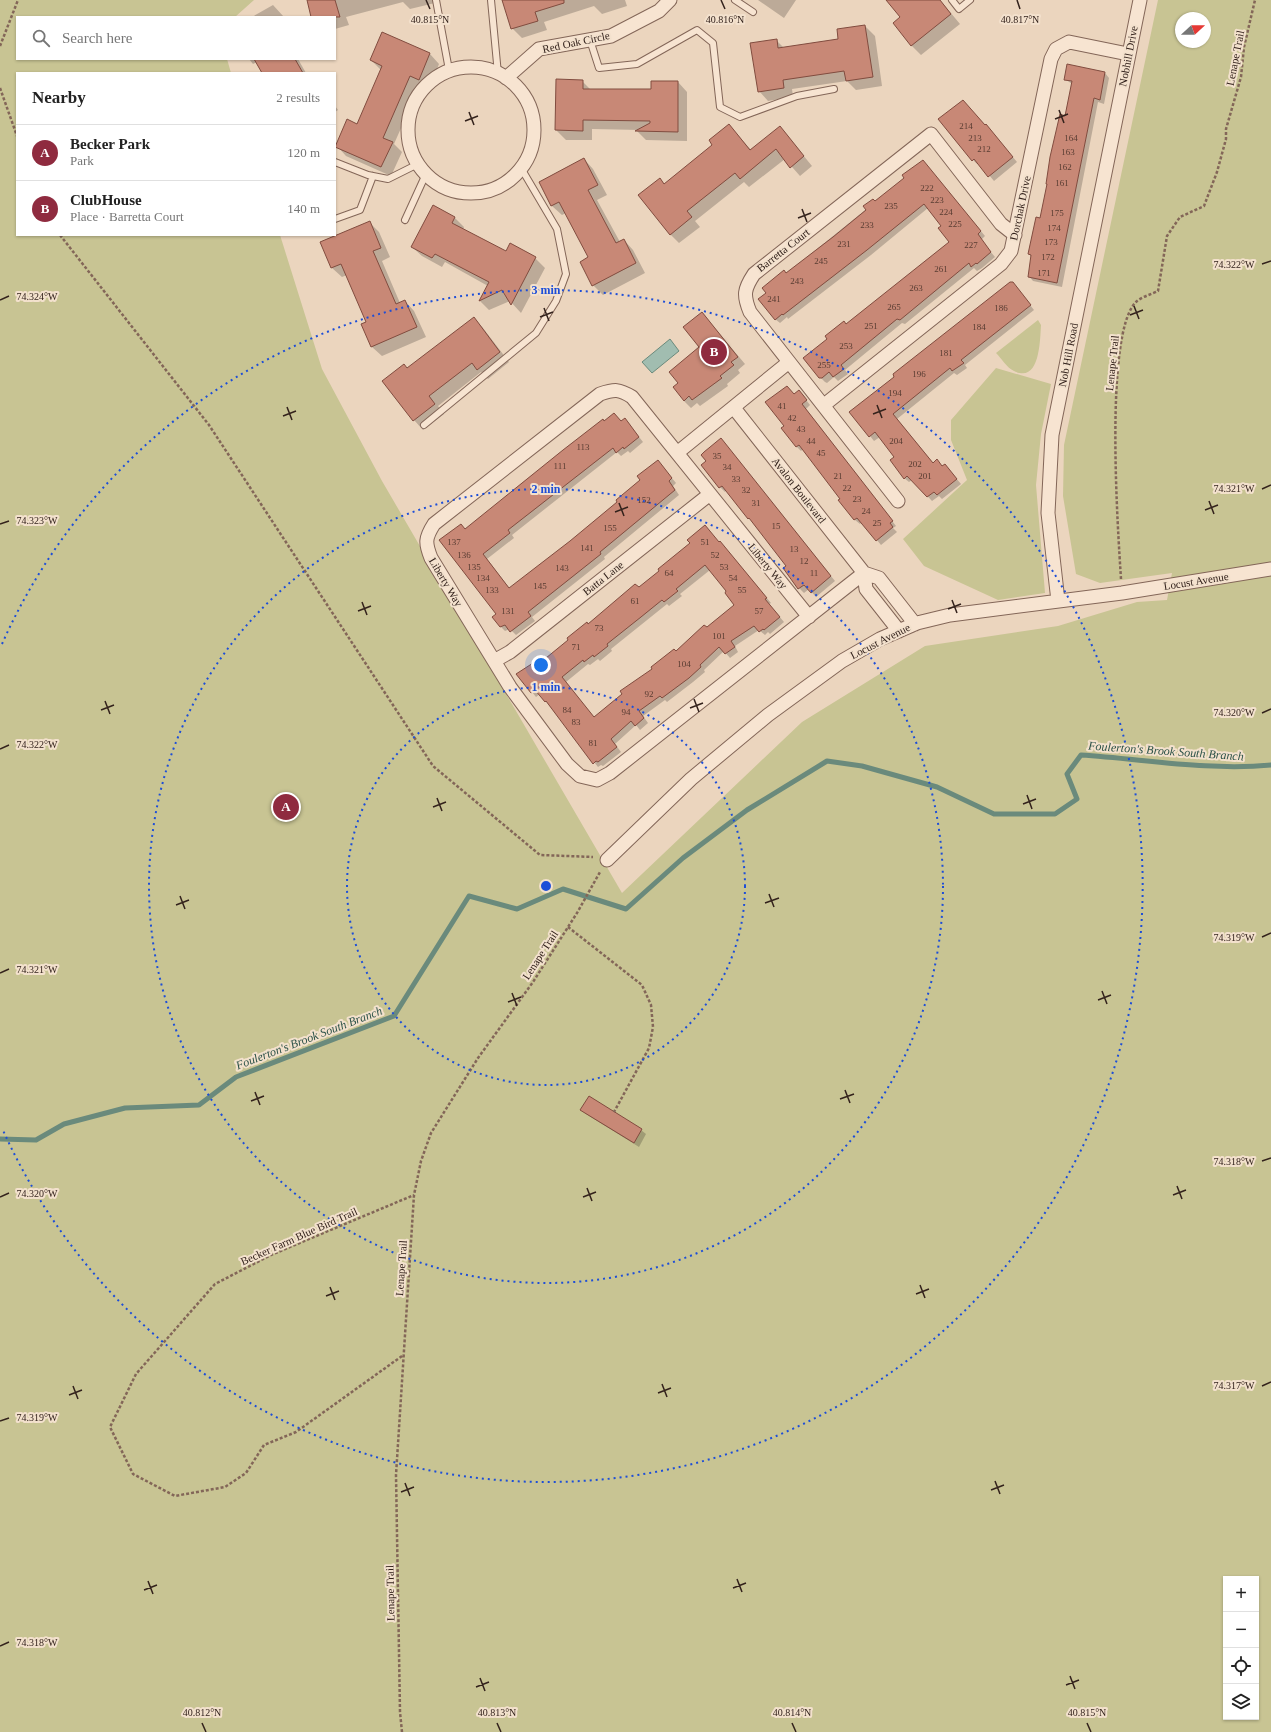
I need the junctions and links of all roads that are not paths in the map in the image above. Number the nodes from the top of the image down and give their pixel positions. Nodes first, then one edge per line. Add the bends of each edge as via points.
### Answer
1 (436, 0) edge
2 (491, 0) edge
3 (670, 0) edge
4 (735, 0) edge
5 (952, 0) edge
6 (970, 0) edge
7 (1140, 0) edge
8 (753, 12) dead end
9 (590, 40) junction
10 (1128, 54) junction
11 (449, 70) junction
12 (502, 76) junction
13 (834, 89) dead end
14 (1117, 112) joint
15 (336, 162) edge
16 (521, 168) junction
17 (422, 169) junction
18 (373, 176) junction
19 (336, 219) edge
20 (405, 220) dead end
21 (1016, 235) junction
22 (790, 362) junction
23 (824, 405) junction
24 (734, 408) junction
25 (424, 425) dead end
26 (677, 453) junction
27 (710, 494) junction
28 (898, 500) dead end
29 (1271, 569) edge
30 (864, 573) junction
31 (1058, 601) junction
32 (809, 617) junction
33 (915, 624) junction
34 (899, 631) junction
35 (494, 661) junction
36 (608, 859) road end

1 - 11 lane
2 - 12 lane
3 - 9 street, Red Oak Circle via 659,11 611,36
4 - 8 lane
5 - 6 lane via 959,9
7 - 10 street, Nobhill Drive
9 - 12 street, Red Oak Circle via 539,49
9 - 13 lane via 599,68 638,64 697,30 713,43 720,107 740,117 797,96
10 - 14 street, Nobhill Drive
10 - 21 street, Dorchak Drive via 1069,42 1056,49 1051,59
11 - 12 street via 468,67 488,69
11 - 17 street via 431,80 418,95 409,113 407,133 411,152
12 - 16 street via 522,93 532,113 534,134 529,156
14 - 31 street, Nob Hill Road via 1052,435 1048,512
15 - 18 lane
16 - 17 street via 499,187 478,193 456,192 436,184
16 - 25 lane via 556,230 566,274 556,301 536,334
17 - 18 lane via 388,179
17 - 20 lane
18 - 19 lane via 360,210
21 - 22 street, Barretta Court via 1001,224 931,134 754,274 744,299 750,312
21 - 23 street, Dorchak Drive via 1011,251 1001,264
22 - 23 street, Barretta Court
22 - 24 street
23 - 28 street, Barretta Court
24 - 26 street
24 - 30 street, Avalon Boulevard
26 - 27 street, Liberty Way
26 - 35 street, Liberty Way via 632,397 621,390 610,390 600,394 434,524 427,534 426,546 431,558
27 - 32 street, Liberty Way
27 - 35 street, Batta Lane via 510,652
29 - 31 street, Locust Avenue
30 - 32 street, Liberty Way
30 - 33 street, Avalon Boulevard via 879,578
30 - 34 street, Avalon Boulevard via 866,589
31 - 33 street, Locust Avenue via 950,615
32 - 35 street, Liberty Way via 610,773 597,780 580,776 567,764
33 - 34 street, Locust Avenue
34 - 36 street, Locust Avenue via 842,661 768,715 691,779

